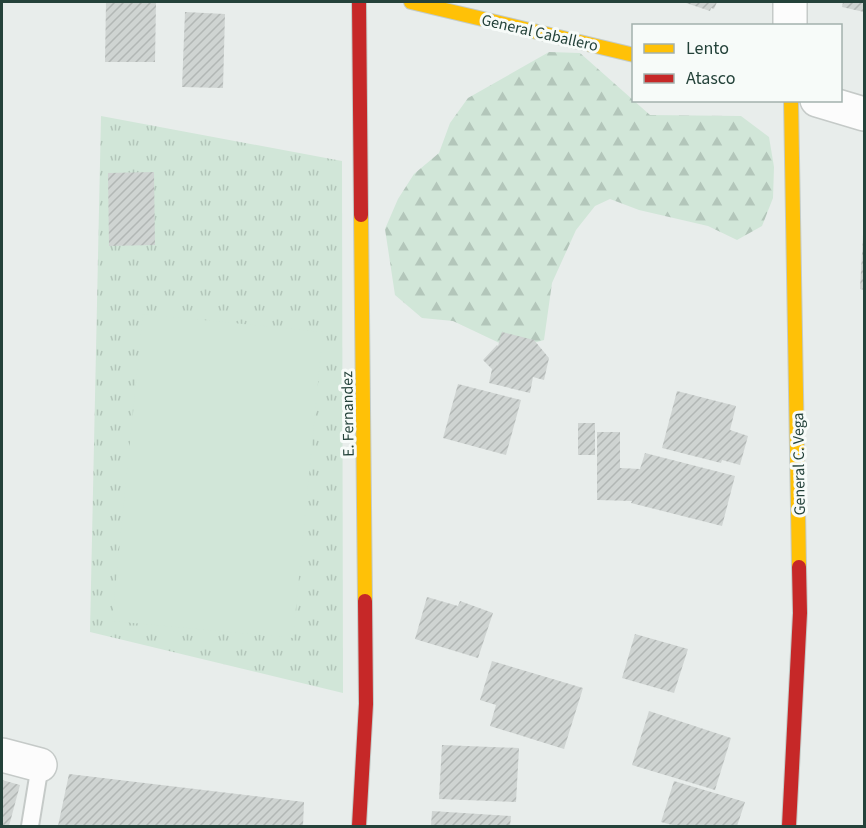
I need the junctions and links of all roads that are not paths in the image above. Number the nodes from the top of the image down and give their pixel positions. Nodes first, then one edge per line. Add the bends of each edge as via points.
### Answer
1 (359, 2) edge
2 (411, 2) edge
3 (790, 2) edge
4 (790, 24) edge
5 (632, 55) edge
6 (791, 102) edge
7 (824, 102) edge
8 (864, 114) edge
9 (2, 755) edge
10 (40, 765) joint
11 (30, 826) edge
12 (359, 826) edge
13 (789, 826) edge

1 - 12 street, E. Fernandez via 366,704
2 - 5 street, General Caballero
3 - 4 street
6 - 13 street, General C. Vega via 800,613
7 - 8 street
9 - 10 street
10 - 11 lane

